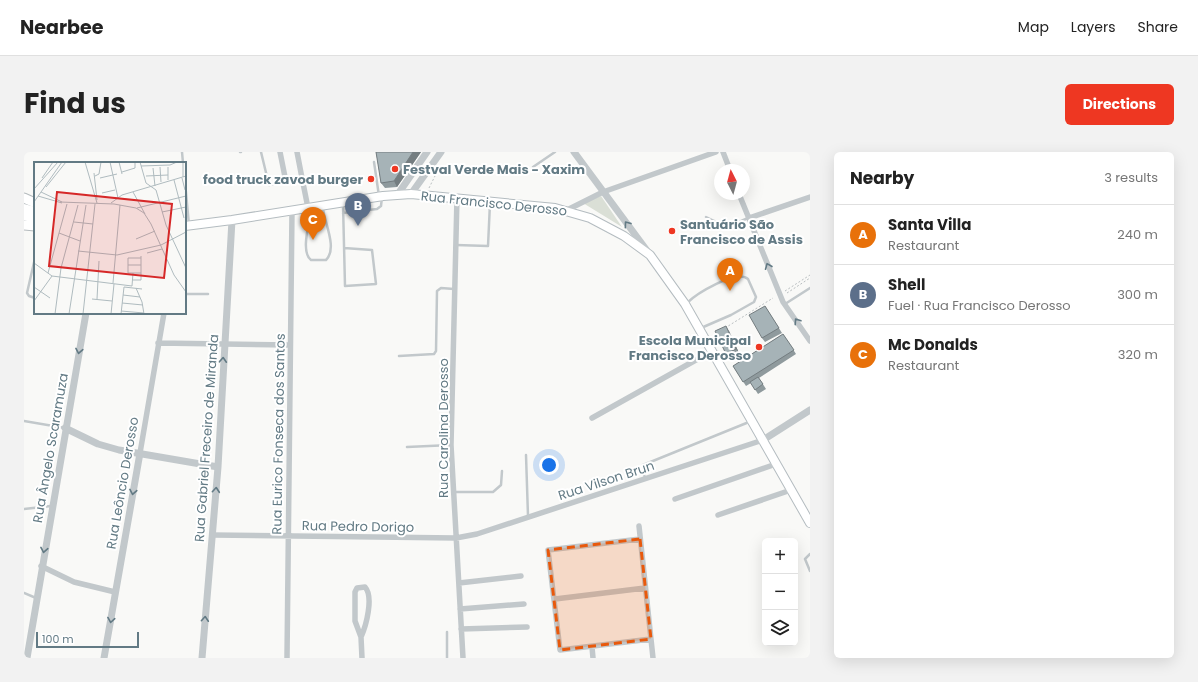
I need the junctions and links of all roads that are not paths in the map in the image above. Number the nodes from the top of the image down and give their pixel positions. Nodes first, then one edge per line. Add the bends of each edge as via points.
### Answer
1 (182, 152) edge
2 (261, 152) edge
3 (280, 152) edge
4 (297, 152) edge
5 (427, 152) edge
6 (440, 152) edge
7 (555, 152) edge
8 (574, 152) edge
9 (716, 152) edge
10 (723, 152) edge
11 (183, 162) edge
12 (374, 162) dead end
13 (728, 164) edge
14 (533, 167) dead end
15 (302, 178) junction
16 (286, 182) junction
17 (604, 192) junction
18 (398, 194) junction
19 (411, 194) junction
20 (381, 196) junction
21 (457, 197) junction
22 (810, 197) edge
23 (24, 198) edge
24 (742, 200) edge
25 (490, 201) junction
26 (342, 202) junction
27 (34, 203) edge
28 (186, 204) edge
29 (322, 206) junction
30 (24, 208) edge
31 (309, 208) junction
32 (566, 210) junction
33 (34, 211) edge
34 (292, 211) junction
35 (343, 213) junction
36 (24, 216) edge
37 (706, 217) dead end
38 (749, 218) junction
39 (34, 219) edge
40 (232, 220) junction
41 (24, 225) edge
42 (34, 226) edge
43 (187, 226) edge
44 (456, 245) junction
45 (344, 248) junction
46 (650, 255) junction
47 (34, 262) edge
48 (810, 288) edge
49 (454, 289) junction
50 (186, 294) edge
51 (208, 294) dead end
52 (34, 298) edge
53 (784, 303) junction
54 (685, 304) junction
55 (86, 314) edge
56 (164, 314) edge
57 (699, 329) junction
58 (810, 341) edge
59 (158, 343) junction
60 (224, 345) junction
61 (290, 345) junction
62 (712, 351) junction
63 (399, 356) dead end
64 (810, 410) edge
65 (592, 418) dead end
66 (24, 421) edge
67 (752, 421) junction
68 (65, 428) junction
69 (763, 440) junction
70 (407, 446) dead end
71 (451, 446) junction
72 (140, 453) junction
73 (526, 455) dead end
74 (776, 464) junction
75 (218, 467) junction
76 (502, 471) dead end
77 (645, 479) junction
78 (791, 490) junction
79 (453, 492) junction
80 (675, 499) dead end
81 (52, 506) junction
82 (24, 509) edge
83 (718, 515) dead end
84 (528, 517) junction
85 (810, 523) edge
86 (639, 526) dead end
87 (212, 535) junction
88 (287, 536) junction
89 (456, 538) junction
90 (640, 539) junction
91 (810, 554) edge
92 (41, 566) junction
93 (810, 571) edge
94 (521, 576) dead end
95 (458, 582) junction
96 (645, 588) junction
97 (115, 592) junction
98 (24, 593) edge
99 (36, 598) junction
100 (554, 599) junction
101 (524, 604) dead end
102 (460, 609) junction
103 (527, 627) dead end
104 (461, 629) junction
105 (447, 632) dead end
106 (361, 637) junction
107 (651, 639) junction
108 (592, 647) junction
109 (27, 658) edge
110 (104, 658) edge
111 (202, 658) edge
112 (287, 658) edge
113 (362, 658) edge
114 (447, 658) edge
115 (463, 658) edge
116 (593, 658) edge
117 (653, 658) edge

1 - 11 lane
2 - 16 lane via 269,185
3 - 16 street
4 - 15 street
5 - 18 street
6 - 19 street
7 - 14 lane
8 - 17 street
9 - 17 street
10 - 13 street
12 - 20 lane
15 - 16 street
15 - 31 street
17 - 32 street
46 -> 17 street
18 - 19 main road, Rua Francisco Derosso
18 - 20 main road, Rua Francisco Derosso
19 - 21 main road, Rua Francisco Derosso
20 - 26 main road, Rua Francisco Derosso
20 - 35 lane via 381,206 377,209
21 - 25 main road, Rua Francisco Derosso
21 - 44 street, Rua Carolina Derosso
22 - 38 street
23 - 27 highway
24 - 38 street
25 - 32 main road, Rua Francisco Derosso
25 - 44 lane via 488,246
26 - 29 main road, Rua Francisco Derosso
26 - 35 lane
28 - 43 lane
29 - 31 main road, Rua Francisco Derosso
29 - 31 lane via 330,234 330,254 322,261 311,260 307,255
30 - 33 main road
31 - 34 main road, Rua Francisco Derosso
32 - 46 main road, Rua Francisco Derosso via 590,218 624,236
34 - 40 main road, Rua Francisco Derosso
34 - 61 street, Rua Eurico Fonseca dos Santos
35 - 45 lane
36 - 39 main road
37 - 38 lane via 722,226
53 -> 38 street
40 - 43 main road, Rua Francisco Derosso
40 - 60 street, Rua Gabriel Freceiro de Miranda
41 - 42 highway
44 - 49 street, Rua Carolina Derosso
45 - 45 lane via 372,250 376,284 345,286
46 - 54 main road, Rua Francisco Derosso
47 - 52 lane via 27,293
48 - 53 lane
49 - 63 lane via 441,288 437,291 434,354
49 - 71 street, Rua Carolina Derosso
50 - 51 lane
58 -> 53 street
54 - 57 main road, Rua Francisco Derosso
54 - 57 lane via 716,284 742,276 748,279 756,297 754,302
55 -> 68 street, Rua Ângelo Scaramuza
56 - 59 street, Rua Leôncio Derosso
57 - 62 main road, Rua Francisco Derosso
59 - 60 street
59 - 72 street, Rua Leôncio Derosso
60 - 61 street
75 -> 60 street, Rua Gabriel Freceiro de Miranda
61 - 88 street, Rua Eurico Fonseca dos Santos
62 - 65 street
62 - 67 main road, Rua Francisco Derosso
64 - 69 street
66 - 68 lane
67 - 69 main road, Rua Francisco Derosso
67 - 77 lane via 644,464 642,468
68 - 72 street via 98,444
68 - 81 street, Rua Ângelo Scaramuza
69 - 74 main road, Rua Francisco Derosso
69 - 77 street, Rua Vilson Brun
70 - 71 lane
71 - 79 street, Rua Carolina Derosso
72 - 75 street
72 -> 97 street, Rua Leôncio Derosso
73 - 84 lane
74 - 78 main road, Rua Francisco Derosso
74 - 80 street
87 -> 75 street, Rua Gabriel Freceiro de Miranda
76 - 79 lane via 501,485 493,492
77 - 84 street, Rua Vilson Brun
78 - 83 street
78 - 85 main road, Rua Francisco Derosso
79 - 89 street, Rua Carolina Derosso
81 - 82 lane
81 -> 92 street, Rua Ângelo Scaramuza
84 - 89 street, Rua Vilson Brun via 477,534
86 - 90 street
87 - 88 street, Rua Pedro Dorigo
111 -> 87 street, Rua Gabriel Freceiro de Miranda
88 - 89 street, Rua Pedro Dorigo
88 - 112 street, Rua Eurico Fonseca dos Santos
89 - 95 street, Rua Carolina Derosso
90 - 96 street
90 - 100 street via 548,550
91 - 93 lane via 804,560
92 - 97 street via 74,582
92 - 99 street, Rua Ângelo Scaramuza
94 - 95 street
95 - 102 street, Rua Carolina Derosso
96 - 100 street
96 - 107 street
97 -> 110 street, Rua Leôncio Derosso
98 - 99 lane
99 - 109 street, Rua Ângelo Scaramuza
100 - 108 street via 560,650
101 - 102 street
102 - 104 street, Rua Carolina Derosso
103 - 104 street
104 - 115 street, Rua Carolina Derosso
105 - 114 lane
106 - 106 street via 367,623 368,593 365,587 361,586 355,592 356,621
106 - 113 street
107 - 108 street
107 - 117 street
108 - 116 street

